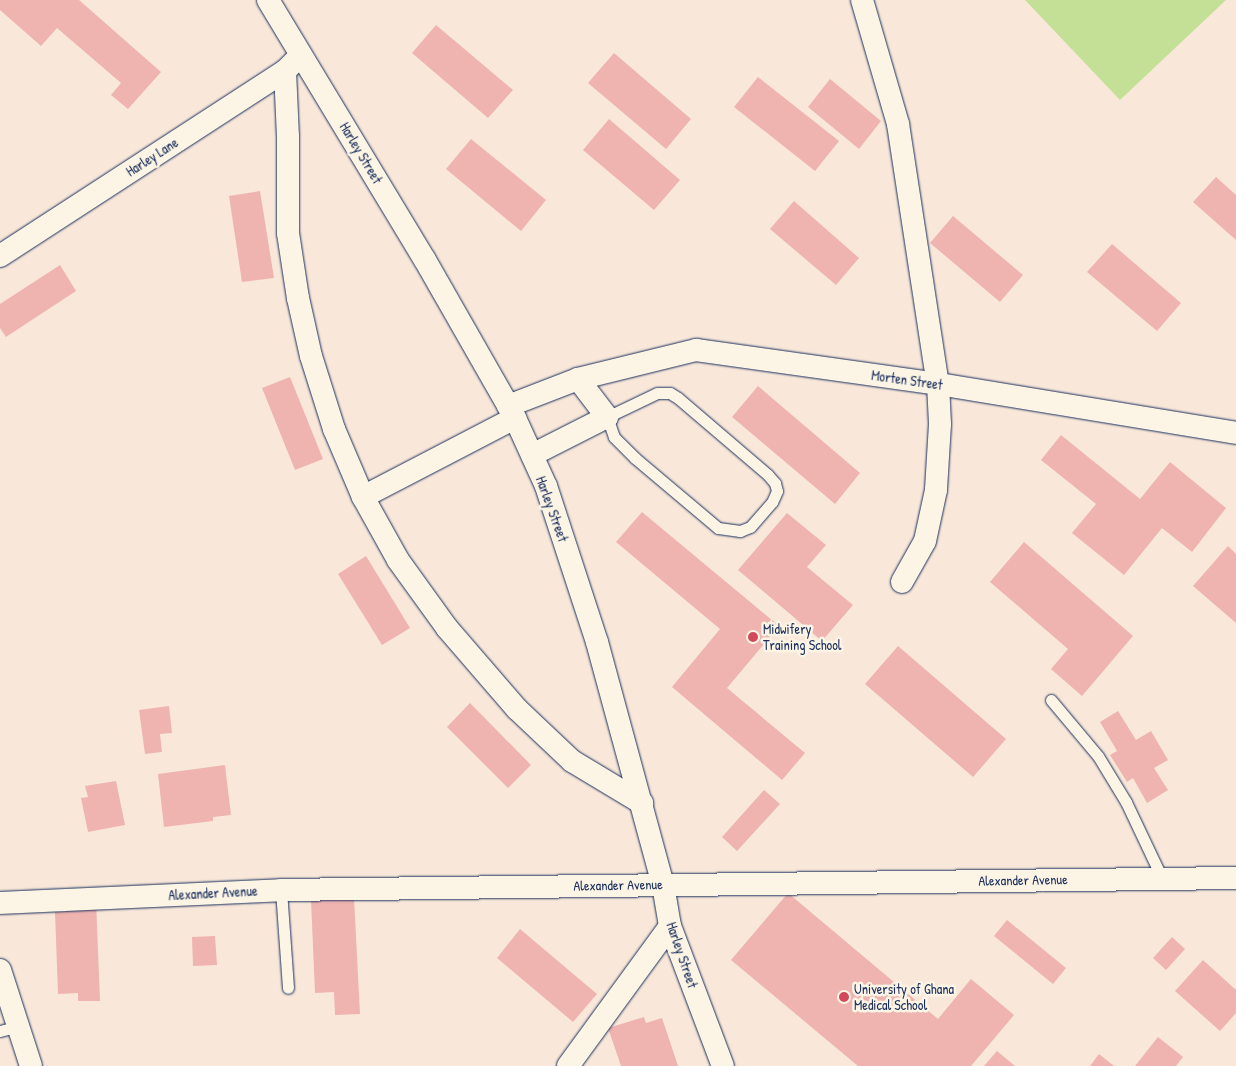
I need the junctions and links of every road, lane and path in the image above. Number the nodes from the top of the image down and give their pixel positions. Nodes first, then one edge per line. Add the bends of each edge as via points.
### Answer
1 (268, 0) edge
2 (862, 0) edge
3 (302, 54) junction
4 (285, 70) junction
5 (0, 256) edge
6 (578, 379) junction
7 (938, 384) junction
8 (512, 412) junction
9 (607, 418) junction
10 (1236, 433) edge
11 (532, 455) junction
12 (363, 497) junction
13 (902, 582) dead end
14 (1051, 700) dead end
15 (642, 803) junction
16 (1162, 878) junction
17 (1236, 878) edge
18 (663, 885) junction
19 (280, 890) junction
20 (0, 903) edge
21 (670, 926) junction
22 (0, 970) edge
23 (288, 988) dead end
24 (10, 1029) edge
25 (32, 1066) edge
26 (568, 1066) edge
27 (723, 1066) edge

1 - 3 street, Harley Street
2 - 7 street via 898,124
3 - 4 street, Harley Lane
3 - 8 street, Harley Street
4 - 5 street, Harley Lane
4 - 12 street via 288,233 298,298 311,356 334,429
6 - 7 street, Morten Street via 696,350
6 - 8 street, Morten Street
6 - 9 street
7 - 10 street, Morten Street
7 - 13 street via 940,424 936,490 925,541
8 - 11 street, Harley Street
8 - 12 street, Morten Street
9 - 9 lane via 657,394 670,394 768,475 775,483 772,502 745,529 718,528 635,458 614,437
9 - 11 street
11 - 15 street, Harley Street via 546,486 597,642
12 - 15 street via 398,560 447,628 517,709 572,761
14 - 16 lane via 1098,756 1122,794
15 - 18 street, Harley Street
16 - 17 street, Alexander Avenue
16 - 18 street, Alexander Avenue
18 - 19 street, Alexander Avenue
18 - 21 street, Harley Street
19 - 20 street, Alexander Avenue
19 - 23 lane
21 - 26 street
21 - 27 street, Harley Street
22 - 24 street
24 - 25 street

